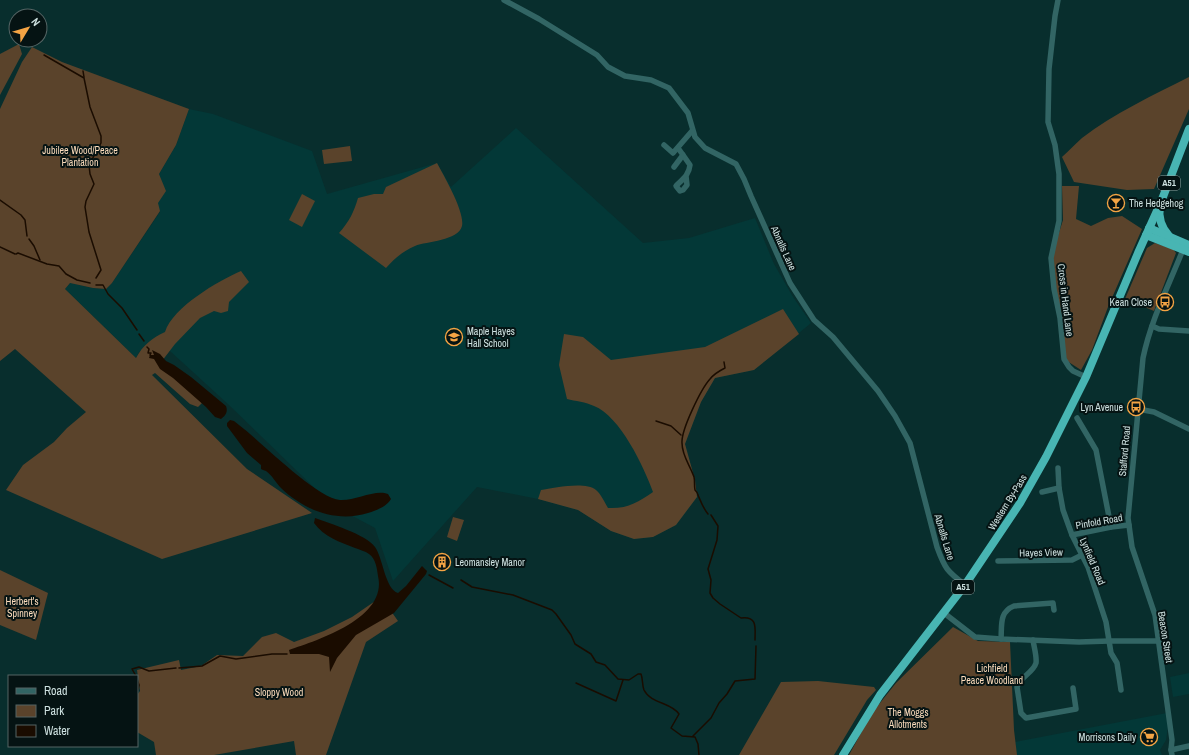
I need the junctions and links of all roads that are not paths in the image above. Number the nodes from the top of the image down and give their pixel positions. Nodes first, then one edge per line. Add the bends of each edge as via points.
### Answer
1 (504, 0) edge
2 (1058, 0) edge
3 (1189, 129) edge
4 (692, 131) junction
5 (664, 145) dead end
6 (678, 148) junction
7 (683, 155) junction
8 (674, 167) dead end
9 (686, 176) dead end
10 (1161, 202) junction
11 (1147, 231) junction
12 (1170, 236) junction
13 (1187, 247) edge
14 (1152, 326) junction
15 (1189, 331) edge
16 (1086, 377) junction
17 (1138, 409) junction
18 (1077, 418) dead end
19 (1189, 429) edge
20 (1058, 468) dead end
21 (1059, 488) junction
22 (1042, 492) dead end
23 (1129, 525) junction
24 (1111, 527) junction
25 (1072, 535) junction
26 (1082, 555) junction
27 (998, 561) dead end
28 (965, 585) junction
29 (1054, 610) dead end
30 (944, 613) junction
31 (1001, 639) junction
32 (1033, 640) junction
33 (1109, 641) junction
34 (1159, 641) junction
35 (1073, 688) dead end
36 (1121, 690) dead end
37 (1189, 746) edge
38 (1172, 752) edge
39 (843, 755) edge

1 - 4 street, Abnalls Lane via 597,55 608,67 625,76 651,80 669,88 688,113
2 - 16 street, Cross in Hand Lane via 1049,69 1048,122 1055,145 1059,174 1059,221 1051,258 1064,359 1073,371
3 - 10 highway, A51
4 - 6 street
4 - 28 street, Abnalls Lane via 694,137 705,148 736,164 790,283 814,320 833,337 878,391 895,416 910,443 942,562 949,573
5 - 6 street via 673,153
6 - 7 street
7 - 8 street
7 - 9 street via 690,164
10 - 11 highway, A51
10 - 12 highway via 1160,217
11 - 12 highway
11 - 13 highway
11 - 16 highway, Western By-Pass / A51
12 - 13 highway
13 - 14 street, Stafford Road
14 - 15 street via 1159,329
14 - 17 street, Stafford Road via 1143,358
16 - 28 highway, Western By-Pass / A51 via 1031,483
17 - 19 street via 1154,412
17 - 23 street, Stafford Road
18 - 24 street via 1096,450
20 - 21 street, Lynfield Road
21 - 22 street
21 - 25 street, Lynfield Road via 1063,510
23 - 24 street, Pinfold Road
23 - 34 street, Beacon Street via 1132,547 1155,615
24 - 25 street, Pinfold Road
25 - 26 street, Lynfield Road
26 - 27 street, Hayes View via 1072,560
26 - 33 street, Lynfield Road via 1106,622
28 - 30 highway, Western By-Pass / A51
29 - 31 street via 1053,603 1008,608 1003,614
30 - 31 street via 976,637
30 - 39 highway, Western By-Pass / A51 via 880,695
31 - 32 street
32 - 33 street
32 - 35 street via 1036,662 1018,687 1021,713 1026,718 1076,709
33 - 34 street
33 - 36 street, Lynfield Road
34 - 38 street, Beacon Street
37 - 38 street

